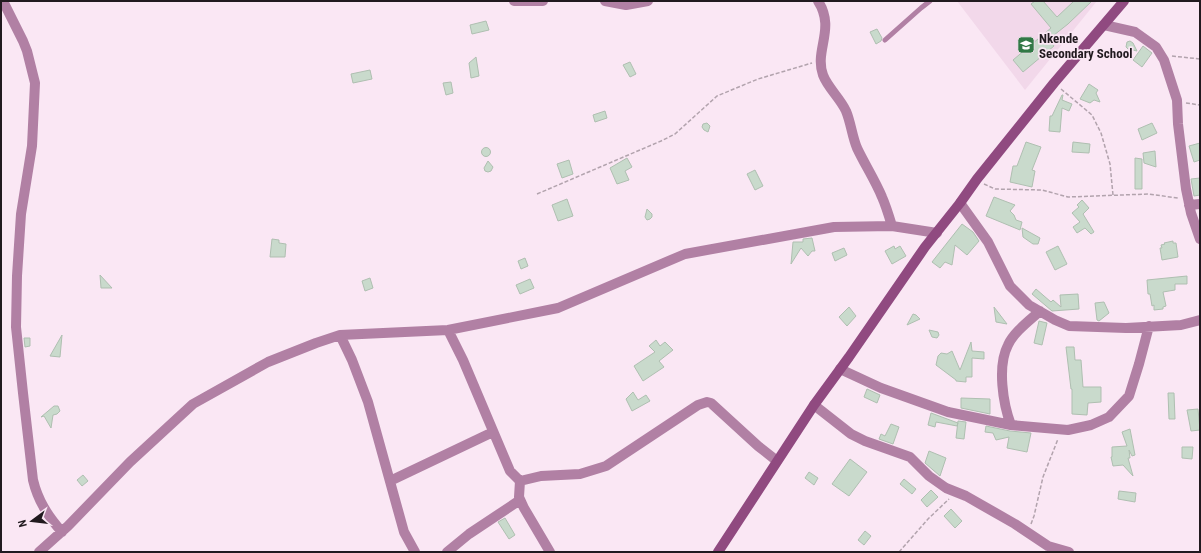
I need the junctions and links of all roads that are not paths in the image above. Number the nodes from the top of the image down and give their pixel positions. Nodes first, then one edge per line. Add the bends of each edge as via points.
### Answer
1 (3, 1) edge
2 (514, 1) edge
3 (543, 1) edge
4 (605, 1) edge
5 (648, 1) edge
6 (818, 1) edge
7 (930, 1) edge
8 (1124, 1) edge
9 (1104, 26) junction
10 (885, 40) dead end
11 (1189, 202) junction
12 (960, 203) junction
13 (1200, 204) edge
14 (892, 226) junction
15 (937, 233) junction
16 (1200, 239) edge
17 (1040, 311) junction
18 (1200, 322) edge
19 (1149, 326) junction
20 (448, 330) junction
21 (340, 335) junction
22 (840, 369) junction
23 (814, 405) junction
24 (1011, 425) junction
25 (493, 432) junction
26 (777, 461) junction
27 (390, 481) junction
28 (520, 481) junction
29 (520, 500) junction
30 (62, 532) junction
31 (40, 552) edge
32 (416, 552) edge
33 (447, 552) edge
34 (550, 552) edge
35 (718, 552) edge
36 (1069, 552) edge

1 - 30 street via 27,51 35,83 32,146 21,214 17,276 16,327 23,393 36,492 48,517
2 - 3 street
4 - 5 street via 626,5
6 - 14 street via 825,17 826,34 821,60 823,74 845,110 857,148 883,198
7 - 10 lane
8 - 9 street
9 - 11 street via 1135,32 1156,47 1164,60 1177,102
9 - 12 street via 1076,55
11 - 13 street
11 - 16 street
12 - 15 street
12 - 17 street via 988,242 1010,286 1029,305
14 - 15 street
14 - 20 street via 834,227 685,254 558,308
15 - 22 street
17 - 19 street via 1068,326
17 - 24 street via 1007,346 1002,389
18 - 19 street
19 - 24 street via 1128,396 1109,417 1091,425 1068,430
20 - 21 street
20 - 25 street
21 - 27 street via 368,402
21 - 30 street via 268,362 193,404 130,462
22 - 23 street
22 - 24 street via 881,388 948,412
23 - 26 street
23 - 36 street via 850,434 910,457 946,488 966,496 1048,546
25 - 27 street
25 - 28 street via 510,471
26 - 28 street via 707,402 698,405 606,466 580,474 541,476
26 - 35 street
27 - 32 street via 404,532
28 - 29 street
29 - 33 street
29 - 34 street
30 - 31 street

